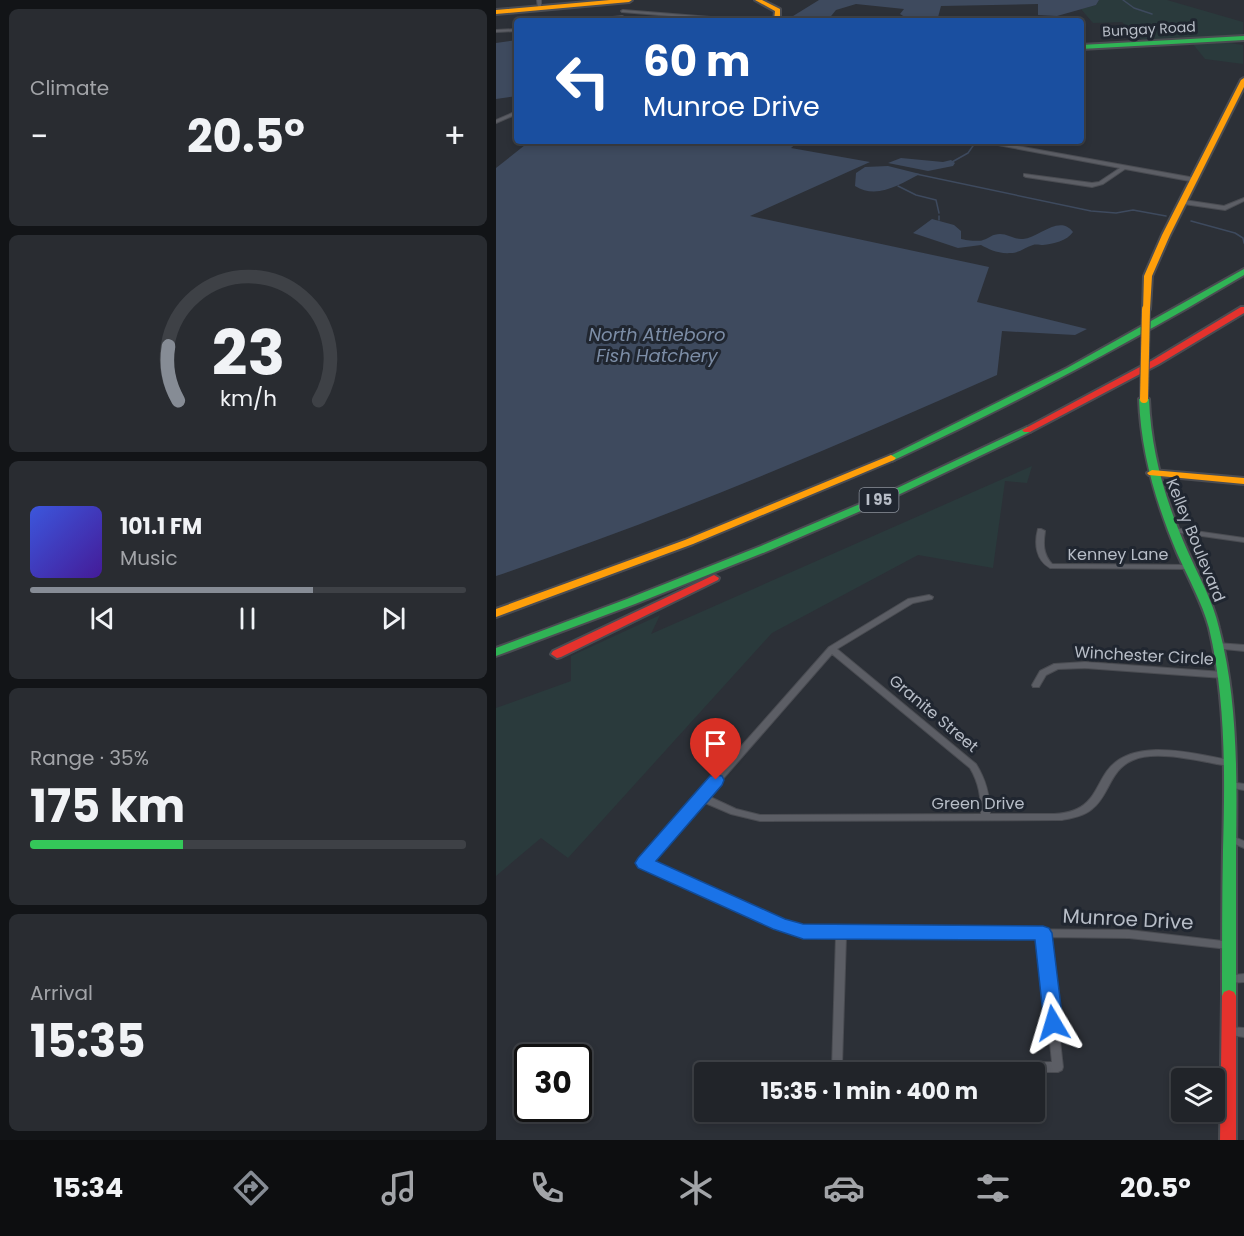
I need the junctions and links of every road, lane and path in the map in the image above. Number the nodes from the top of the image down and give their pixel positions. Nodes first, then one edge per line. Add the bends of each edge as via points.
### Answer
1 (758, 0) edge
2 (591, 2) edge
3 (540, 4) edge
4 (623, 10) edge
5 (496, 12) edge
6 (595, 18) edge
7 (714, 18) edge
8 (777, 18) edge
9 (514, 30) edge
10 (496, 31) edge
11 (1243, 38) edge
12 (1218, 40) junction
13 (1243, 44) edge
14 (1084, 47) edge
15 (1243, 80) edge
16 (514, 113) edge
17 (496, 122) edge
18 (998, 144) edge
19 (1124, 167) junction
20 (1026, 175) dead end
21 (1195, 180) junction
22 (1243, 199) edge
23 (1184, 202) junction
24 (1243, 271) edge
25 (1243, 309) edge
26 (1152, 473) junction
27 (1243, 481) edge
28 (853, 512) junction
29 (1174, 530) junction
30 (1041, 531) dead end
31 (1243, 540) edge
32 (1190, 567) junction
33 (929, 597) dead end
34 (496, 613) edge
35 (1217, 646) junction
36 (1243, 648) edge
37 (832, 649) junction
38 (496, 652) edge
39 (557, 654) dead end
40 (1223, 675) junction
41 (1036, 685) dead end
42 (1229, 763) junction
43 (1230, 785) junction
44 (1243, 787) edge
45 (701, 797) junction
46 (986, 818) junction
47 (1229, 838) junction
48 (1243, 845) edge
49 (841, 932) junction
50 (1043, 933) junction
51 (1228, 945) junction
52 (1243, 978) edge
53 (1228, 979) junction
54 (1228, 1031) junction
55 (1243, 1033) edge
56 (1228, 1140) edge

1 - 8 main road via 778,10
2 - 3 main road
2 - 4 main road
3 - 5 main road
4 - 6 street
4 - 7 street
9 - 10 street
11 - 12 main road, Bungay Road
12 - 13 main road, Bungay Road
12 - 14 main road, Bungay Road
15 - 21 main road, Kelley Boulevard
16 - 17 street
18 - 19 street
19 - 20 street via 1092,186
19 - 21 street
21 - 23 main road, Kelley Boulevard
22 - 23 street via 1225,208
23 - 26 main road, Kelley Boulevard, bridge via 1148,276 1144,428
24 - 34 main road, I 95 via 1104,353 911,448 727,526
25 - 28 main road, I 95 via 1049,419
26 - 27 main road
26 - 29 main road, Kelley Boulevard
28 - 38 main road, I 95
28 - 39 main road
29 - 31 street
29 - 32 main road, Kelley Boulevard
30 - 32 street, Kenney Lane via 1038,548 1050,566
32 - 35 main road, Kelley Boulevard via 1206,599
33 - 37 street via 911,601
35 - 36 street
35 - 40 main road, Kelley Boulevard
37 - 45 street
37 - 46 street, Granite Street via 973,766 983,780
40 - 41 street, Winchester Circle via 1057,666 1043,674
40 - 42 main road, Kelley Boulevard
42 - 43 main road, Kelley Boulevard
42 - 46 street, Green Drive via 1141,754 1119,764 1096,801 1079,814
43 - 44 street
43 - 47 main road, Kelley Boulevard
45 - 46 street, Green Drive via 751,817
45 - 49 street, Munroe Drive via 644,863 791,929
47 - 48 street
47 - 51 main road, Kelley Boulevard
49 - 50 street, Munroe Drive
49 - 50 street via 837,1070 1058,1068
50 - 51 street, Munroe Drive via 1129,934
51 - 53 main road, Kelley Boulevard
52 - 53 street
53 - 54 main road, Kelley Boulevard
54 - 55 street
54 - 56 main road, Kelley Boulevard

